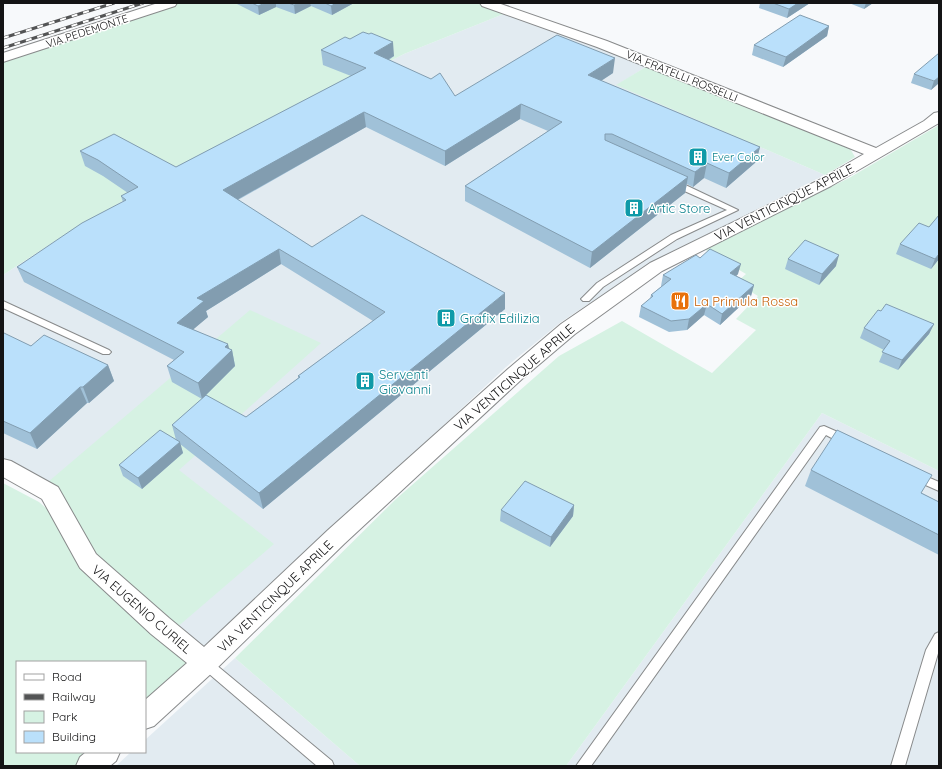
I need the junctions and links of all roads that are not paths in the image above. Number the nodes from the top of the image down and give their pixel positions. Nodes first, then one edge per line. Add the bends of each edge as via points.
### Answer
1 (171, 3) edge
2 (486, 3) edge
3 (3, 58) edge
4 (939, 116) edge
5 (877, 154) junction
6 (663, 178) edge
7 (734, 210) junction
8 (753, 219) junction
9 (586, 299) dead end
10 (3, 304) edge
11 (106, 352) dead end
12 (853, 444) edge
13 (3, 467) edge
14 (903, 469) edge
15 (939, 487) edge
16 (939, 638) edge
17 (206, 663) junction
18 (146, 716) edge
19 (105, 753) edge
20 (90, 766) edge
21 (327, 766) edge
22 (583, 766) edge
23 (898, 766) edge

1 - 3 street, VIA PEDEMONTE
2 - 5 street, VIA FRATELLI ROSSELLI via 609,47
4 - 5 street, VIA VENTICINQUE APRILE via 930,124
5 - 8 street, VIA VENTICINQUE APRILE
6 - 7 lane
7 - 8 street
7 - 9 lane via 674,237 600,285
8 - 17 street, VIA VENTICINQUE APRILE via 656,267 568,329 514,374 336,537
10 - 11 lane
12 - 22 lane via 824,430
13 - 17 street, VIA EUGENIO CURIEL via 50,493 88,561 160,626
14 - 15 lane
16 - 23 lane via 932,650
17 - 18 street, VIA VENTICINQUE APRILE
17 - 21 lane
19 - 20 street

